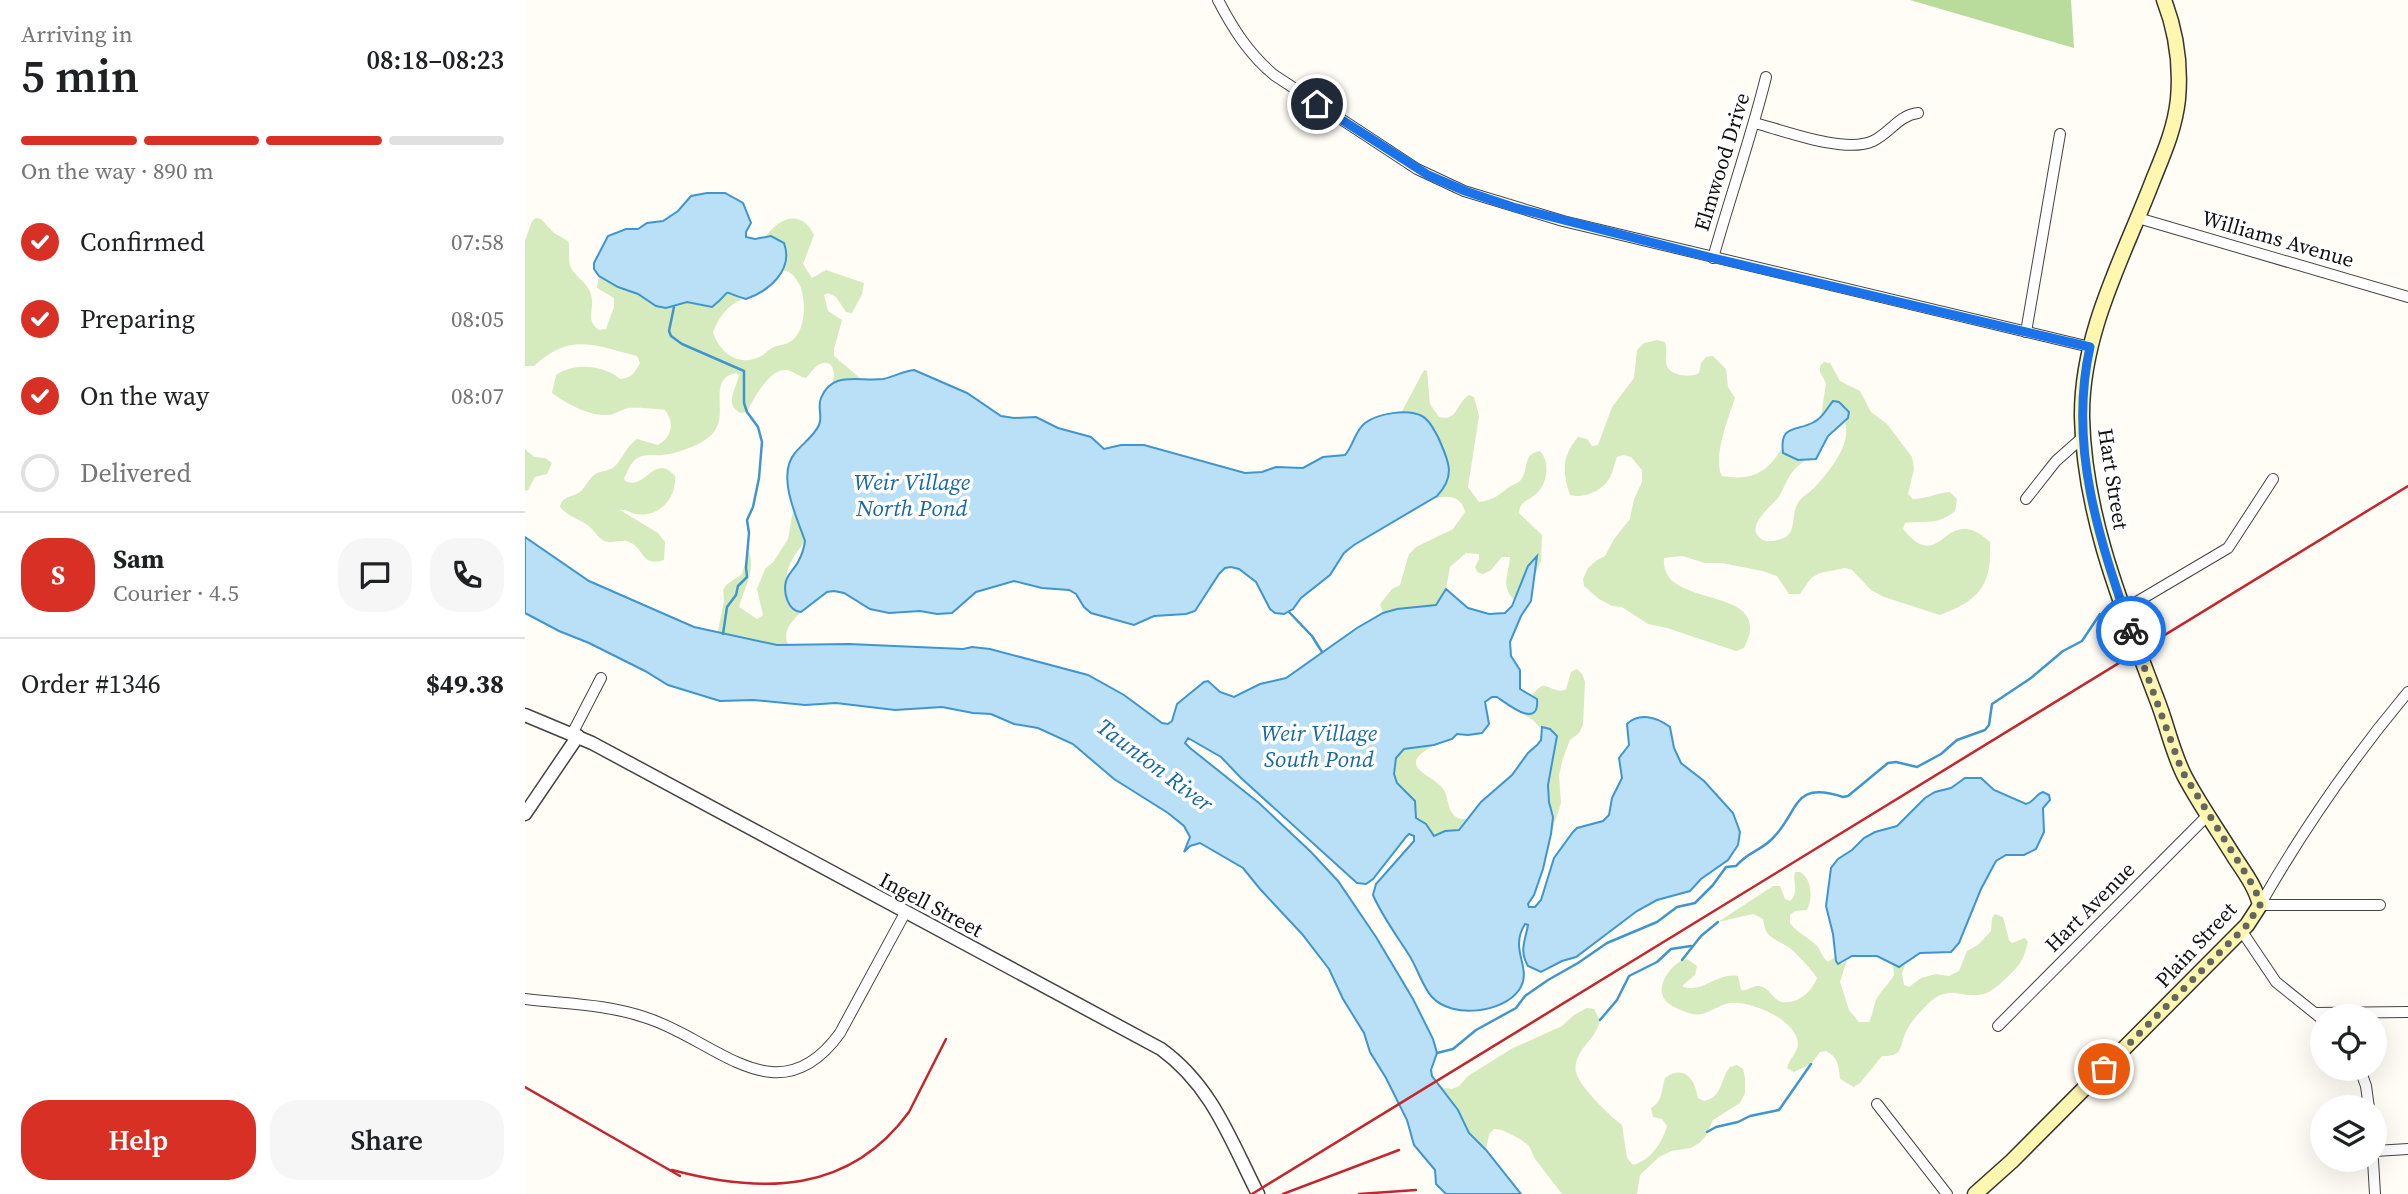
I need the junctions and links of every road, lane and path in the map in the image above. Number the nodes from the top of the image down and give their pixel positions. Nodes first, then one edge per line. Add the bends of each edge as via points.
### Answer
1 (1218, 0) edge
2 (2164, 0) edge
3 (1766, 77) dead end
4 (1918, 113) dead end
5 (1755, 123) junction
6 (2060, 134) dead end
7 (2138, 218) junction
8 (1713, 258) junction
9 (2408, 296) edge
10 (2026, 332) junction
11 (2090, 347) junction
12 (2083, 438) junction
13 (2273, 479) dead end
14 (2026, 499) dead end
15 (2123, 610) junction
16 (601, 678) dead end
17 (2408, 692) edge
18 (525, 715) edge
19 (575, 735) junction
20 (525, 814) edge
21 (2208, 815) junction
22 (2260, 905) junction
23 (2380, 905) dead end
24 (905, 913) junction
25 (2241, 930) junction
26 (525, 999) edge
27 (2310, 1010) edge
28 (2408, 1012) edge
29 (2387, 1013) edge
30 (1999, 1026) dead end
31 (1877, 1104) dead end
32 (2408, 1149) edge
33 (2387, 1150) edge
34 (2374, 1172) edge
35 (1258, 1194) edge
36 (1947, 1194) edge
37 (1975, 1194) edge
38 (2375, 1194) edge

1 - 8 street via 1238,37 1274,75 1428,175 1526,211
2 - 7 main road, Hart Street via 2175,38 2178,99 2167,145
3 - 5 street, Elmwood Drive
4 - 5 street via 1902,117 1875,140 1853,146
5 - 8 street, Elmwood Drive
6 - 10 street
7 - 9 street, Williams Avenue
7 - 11 main road, Hart Street
8 - 10 street
10 - 11 street
11 - 12 main road, Hart Street via 2083,389
12 - 14 street via 2056,461
12 - 15 main road, Hart Street via 2094,514
13 - 15 street via 2228,548
15 - 21 main road, Hart Street via 2179,763
16 - 19 street
17 - 22 street, Plain Street via 2311,819
18 - 19 street, Ingell Street
19 - 20 street
19 - 24 street, Ingell Street
21 - 22 main road, Hart Street
21 - 30 street, Hart Avenue
22 - 23 street
22 - 25 main road, Plain Street
24 - 26 street via 831,1046 814,1061 787,1072 748,1068 680,1031 634,1014
24 - 35 street, Ingell Street via 1170,1055 1209,1098
25 - 27 street via 2276,982
25 - 37 main road, Plain Street
28 - 29 street
31 - 36 street
32 - 33 street
34 - 38 street

